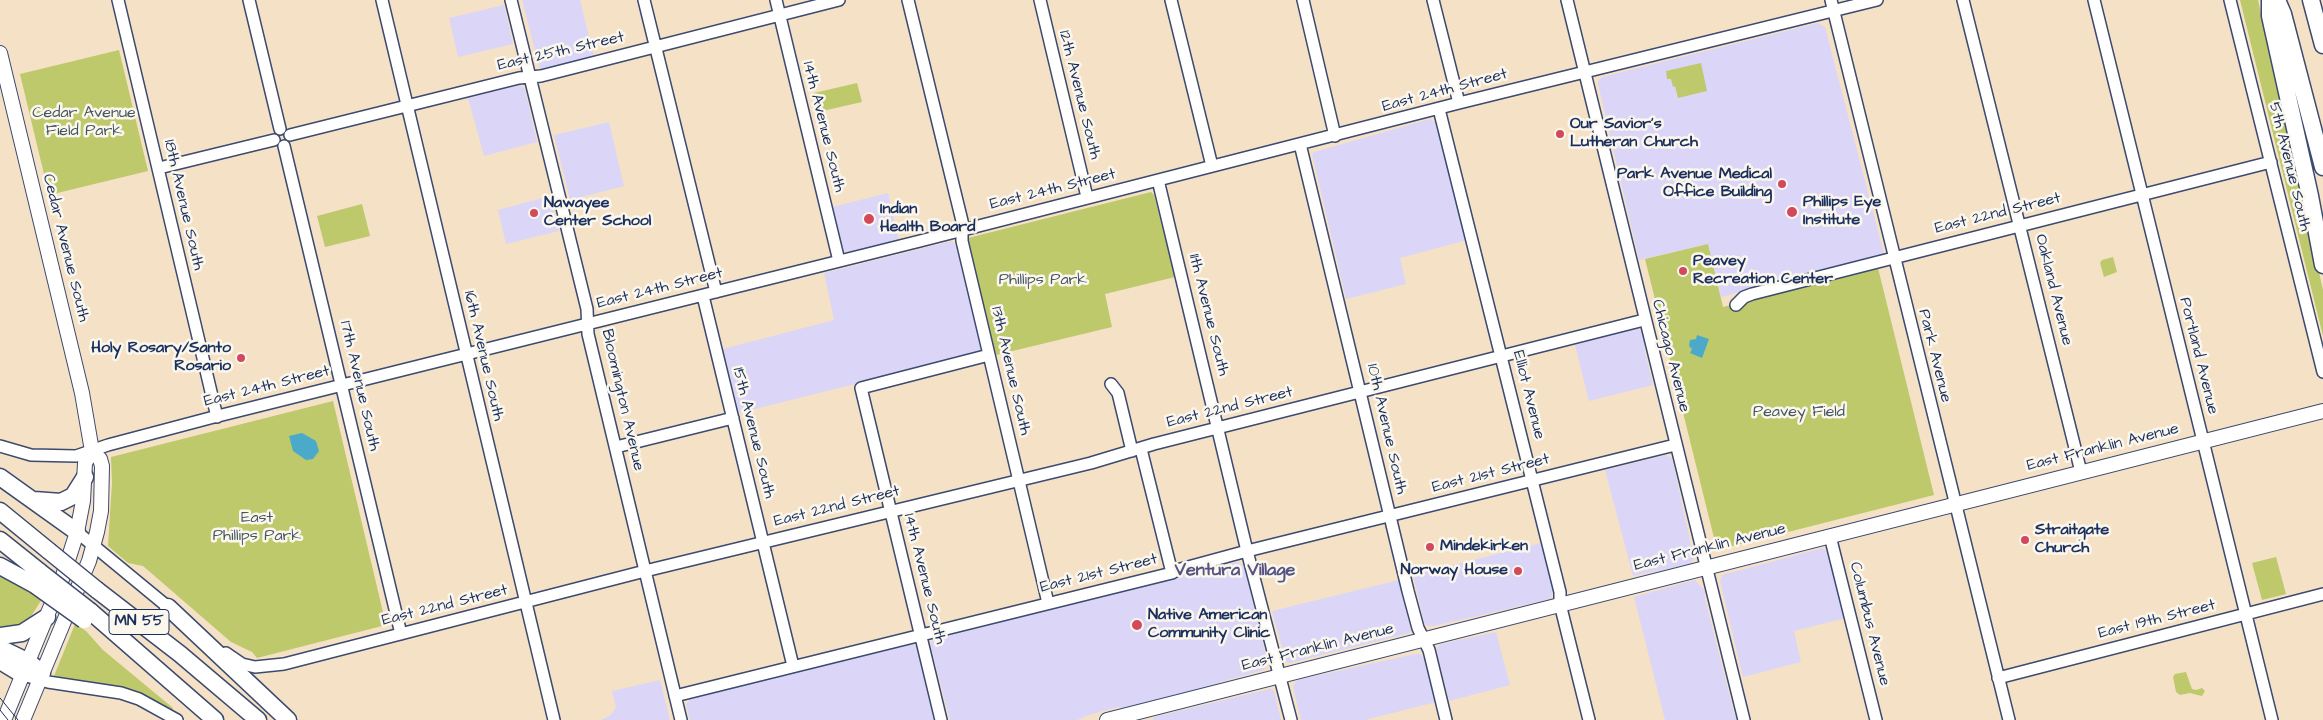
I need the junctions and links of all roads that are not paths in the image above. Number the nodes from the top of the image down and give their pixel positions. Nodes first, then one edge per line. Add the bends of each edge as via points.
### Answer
1 (118, 0) edge
2 (249, 0) edge
3 (382, 0) edge
4 (512, 0) edge
5 (644, 0) edge
6 (776, 0) edge
7 (839, 0) edge
8 (908, 0) edge
9 (1040, 0) edge
10 (1171, 0) edge
11 (1303, 0) edge
12 (1432, 0) edge
13 (1567, 0) edge
14 (1877, 0) edge
15 (1963, 0) edge
16 (2094, 0) edge
17 (2230, 0) edge
18 (2270, 0) edge
19 (2276, 0) edge
20 (2311, 0) edge
21 (1832, 5) edge
22 (779, 15) junction
23 (2323, 45) edge
24 (655, 46) junction
25 (0, 53) edge
26 (1585, 73) junction
27 (529, 77) junction
28 (3, 80) edge
29 (1459, 103) junction
30 (407, 106) junction
31 (1439, 109) junction
32 (285, 132) junction
33 (1335, 136) junction
34 (279, 143) junction
35 (1300, 144) junction
36 (2271, 162) junction
37 (1212, 166) junction
38 (2323, 167) edge
39 (158, 168) junction
40 (1158, 180) junction
41 (2141, 194) junction
42 (1087, 198) junction
43 (2019, 225) junction
44 (961, 230) junction
45 (1893, 258) junction
46 (839, 261) junction
47 (2323, 265) edge
48 (716, 292) junction
49 (703, 296) junction
50 (1736, 305) dead end
51 (1644, 320) junction
52 (588, 324) junction
53 (466, 355) junction
54 (989, 356) junction
55 (1501, 356) junction
56 (2323, 372) edge
57 (1111, 384) dead end
58 (342, 386) junction
59 (1360, 392) junction
60 (2323, 411) edge
61 (217, 417) junction
62 (733, 418) junction
63 (1219, 428) junction
64 (2202, 441) junction
65 (1675, 445) junction
66 (0, 446) edge
67 (616, 447) junction
68 (1137, 450) junction
69 (92, 451) junction
70 (2081, 472) junction
71 (0, 477) edge
72 (85, 477) junction
73 (1019, 480) junction
74 (1532, 480) junction
75 (34, 500) junction
76 (1954, 504) junction
77 (0, 511) edge
78 (890, 511) junction
79 (1390, 516) junction
80 (78, 532) junction
81 (1830, 536) junction
82 (0, 540) edge
83 (762, 542) junction
84 (93, 546) junction
85 (1247, 552) junction
86 (0, 566) edge
87 (1705, 567) junction
88 (645, 571) junction
89 (1172, 573) junction
90 (37, 578) junction
91 (2323, 594) edge
92 (525, 603) junction
93 (1048, 603) junction
94 (1560, 604) junction
95 (168, 607) junction
96 (2246, 615) junction
97 (47, 617) junction
98 (401, 634) junction
99 (921, 635) junction
100 (0, 636) edge
101 (1422, 639) junction
102 (0, 648) edge
103 (0, 661) edge
104 (793, 666) junction
105 (26, 669) junction
106 (41, 676) junction
107 (1280, 676) junction
108 (1998, 678) junction
109 (676, 696) junction
110 (152, 706) junction
111 (1146, 715) edge
112 (4, 720) edge
113 (23, 720) edge
114 (155, 720) edge
115 (177, 720) edge
116 (215, 720) edge
117 (258, 720) edge
118 (288, 720) edge
119 (554, 720) edge
120 (681, 720) edge
121 (941, 720) edge
122 (1107, 720) edge
123 (1291, 720) edge
124 (1446, 720) edge
125 (1589, 720) edge
126 (1744, 720) edge
127 (1876, 720) edge
128 (2009, 720) edge
129 (2272, 720) edge

1 - 39 street, 18th Avenue South
2 - 32 street
3 - 30 street, 16th Avenue South
4 - 27 street, Bloomington Avenue
5 - 24 street
6 - 22 street, 14th Avenue South
7 - 22 street, East 25th Street
8 - 44 street, 13th Avenue South via 962,221
9 - 42 street, 12th Avenue South
10 - 37 street
11 - 33 street
12 - 29 street
13 - 26 street, Chicago Avenue
14 - 21 street, East 24th Street
15 - 43 street, Oakland Avenue
16 - 41 street, Portland Avenue
17 - 36 street, 5th Avenue South
18 - 47 highway via 2270,16
19 - 38 highway via 2283,14
20 - 23 highway
21 - 26 street, East 24th Street
21 - 45 street, Park Avenue
22 - 24 street, East 25th Street
22 - 46 street, 14th Avenue South
24 - 27 street, East 25th Street
24 - 48 street
25 - 28 main road, Cedar Avenue South
26 - 29 street, East 24th Street
26 - 51 street, Chicago Avenue
27 - 30 street, East 25th Street
27 - 52 street, Bloomington Avenue via 587,309
28 - 69 main road, Cedar Avenue South via 82,393
29 - 31 street, East 24th Street
30 - 32 street, East 25th Street
30 - 53 street, 16th Avenue South
31 - 33 street, East 24th Street
31 - 55 street, Elliot Avenue
32 - 34 street via 289,142
33 - 35 street, East 24th Street
34 - 39 street
34 - 58 street, 17th Avenue South
35 - 37 street, East 24th Street
35 - 59 street, 10th Avenue South
36 - 41 street, East 22nd Street
36 - 56 street, 5th Avenue South
37 - 40 street, East 24th Street
39 - 61 street, 18th Avenue South
40 - 42 street, East 24th Street
40 - 63 street, 11th Avenue South
41 - 43 street, East 22nd Street
41 - 64 street, Portland Avenue
42 - 44 street, East 24th Street
43 - 45 street, East 22nd Street
43 - 70 street, Oakland Avenue
44 - 46 street, East 24th Street
44 - 54 street, 13th Avenue South
45 - 50 street, East 22nd Street via 1752,294
45 - 76 street, Park Avenue
46 - 48 street, East 24th Street
48 - 49 street, East 24th Street
49 - 52 street, East 24th Street
49 - 62 street, 15th Avenue South
51 - 55 street, East 22nd Street
51 - 65 street, Chicago Avenue
52 - 53 street, East 24th Street
52 - 67 street, Bloomington Avenue
53 - 58 street, East 24th Street
53 - 92 street, 16th Avenue South
54 - 73 street, 13th Avenue South
54 - 78 street, 14th Avenue South via 861,388
55 - 59 street, East 22nd Street
55 - 74 street, Elliot Avenue
57 - 68 street via 1118,393
58 - 61 street, East 24th Street
58 - 98 street, 17th Avenue South
59 - 63 street, East 22nd Street
59 - 79 street, 10th Avenue South
60 - 64 main road, East Franklin Avenue
61 - 69 street, East 24th Street
62 - 67 street
62 - 83 street, 15th Avenue South
63 - 68 street, East 22nd Street
63 - 85 street, 11th Avenue South
64 - 70 main road, East Franklin Avenue
64 - 96 street, Portland Avenue
65 - 74 street, East 21st Street
65 - 87 street, Chicago Avenue
66 - 69 street, East 24th Street via 31,455 76,456
67 - 88 street, Bloomington Avenue
68 - 73 street, East 22nd Street
68 - 89 street
69 - 72 main road, Cedar Avenue South via 85,463
69 - 84 main road, Cedar Avenue South via 102,466 102,492
70 - 76 main road, East Franklin Avenue
71 - 75 highway
72 - 75 highway via 73,496 61,502
72 - 80 main road, Cedar Avenue South
73 - 78 street, East 22nd Street
73 - 93 street, 13th Avenue South
74 - 79 street, East 21st Street
74 - 94 street, Elliot Avenue via 1560,592
75 - 80 highway
76 - 81 main road, East Franklin Avenue
76 - 108 street, Park Avenue
77 - 117 highway, MN 55, bridge
78 - 83 street, East 22nd Street
78 - 99 street, 14th Avenue South
79 - 85 street, East 21st Street
79 - 101 street, 10th Avenue South
80 - 84 street, East 22nd Street
80 - 97 main road, Cedar Avenue South
81 - 87 main road, East Franklin Avenue
81 - 127 street, Columbus Avenue
82 - 90 highway
83 - 88 street, East 22nd Street
83 - 104 street, 15th Avenue South
84 - 95 street, East 22nd Street
84 - 106 main road, Cedar Avenue South
85 - 89 street, East 21st Street
85 - 107 street, 11th Avenue South
86 - 90 highway
87 - 94 main road, East Franklin Avenue
87 - 126 street, Chicago Avenue
88 - 92 street, East 22nd Street
88 - 109 street, Bloomington Avenue
89 - 93 street, East 21st Street
90 - 116 highway, bridge
91 - 96 street, East 19th Street
92 - 98 street, East 22nd Street
92 - 119 street, 16th Avenue South
93 - 99 street, East 21st Street
94 - 101 main road, East Franklin Avenue
94 - 125 street, Elliot Avenue
95 - 98 street, East 22nd Street via 242,664 268,667
95 - 118 highway
96 - 108 street, East 19th Street
96 - 129 street, Portland Avenue
97 - 100 highway via 22,633
97 - 105 main road, Cedar Avenue South
99 - 104 street, East 21st Street
99 - 121 street, 14th Avenue South
101 - 107 main road, East Franklin Avenue
101 - 124 street, 10th Avenue South via 1428,650
102 - 105 highway
103 - 105 highway
104 - 109 street, East 21st Street
105 - 106 highway
105 - 112 main road, Cedar Avenue South
106 - 110 street via 121,693
106 - 113 main road, Cedar Avenue South
107 - 111 main road, East Franklin Avenue
107 - 123 street, 11th Avenue South
108 - 128 street, Park Avenue
109 - 120 street, Bloomington Avenue
110 - 114 street
110 - 115 street
111 - 122 main road, East Franklin Avenue

